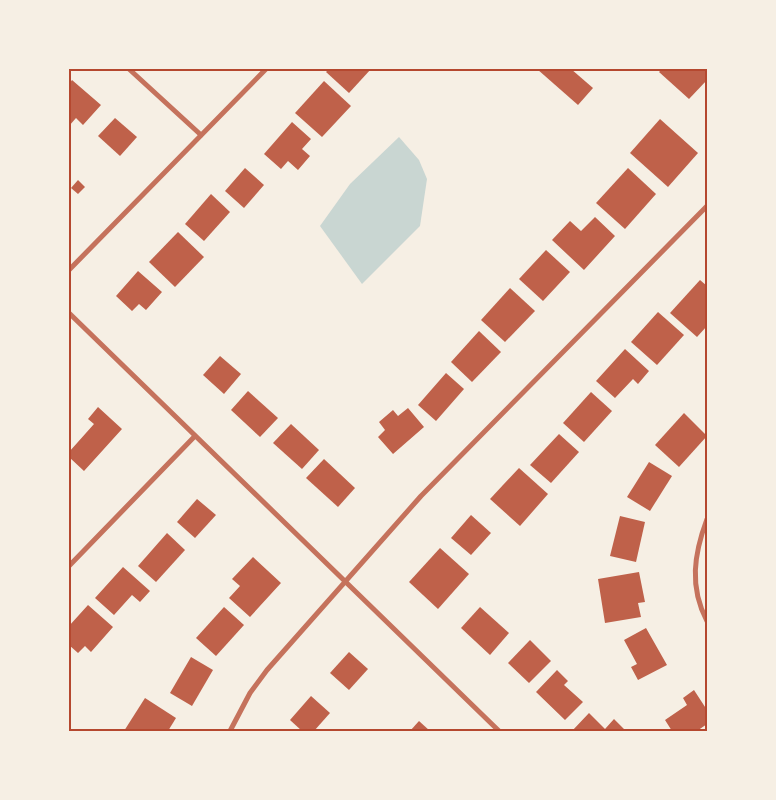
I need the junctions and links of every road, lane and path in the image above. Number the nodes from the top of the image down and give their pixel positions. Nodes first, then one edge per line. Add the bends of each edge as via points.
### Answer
1 (129, 69) edge
2 (266, 69) edge
3 (201, 135) junction
4 (707, 206) edge
5 (69, 270) edge
6 (69, 313) edge
7 (195, 436) junction
8 (707, 519) edge
9 (69, 566) edge
10 (345, 582) junction
11 (707, 621) edge
12 (230, 731) edge
13 (499, 731) edge

1 - 3 street
2 - 3 street
3 - 5 street
4 - 10 street via 421,496
6 - 7 street
7 - 9 street
7 - 10 street
8 - 11 street via 694,568 696,588
10 - 12 street via 267,670 250,693
10 - 13 street

